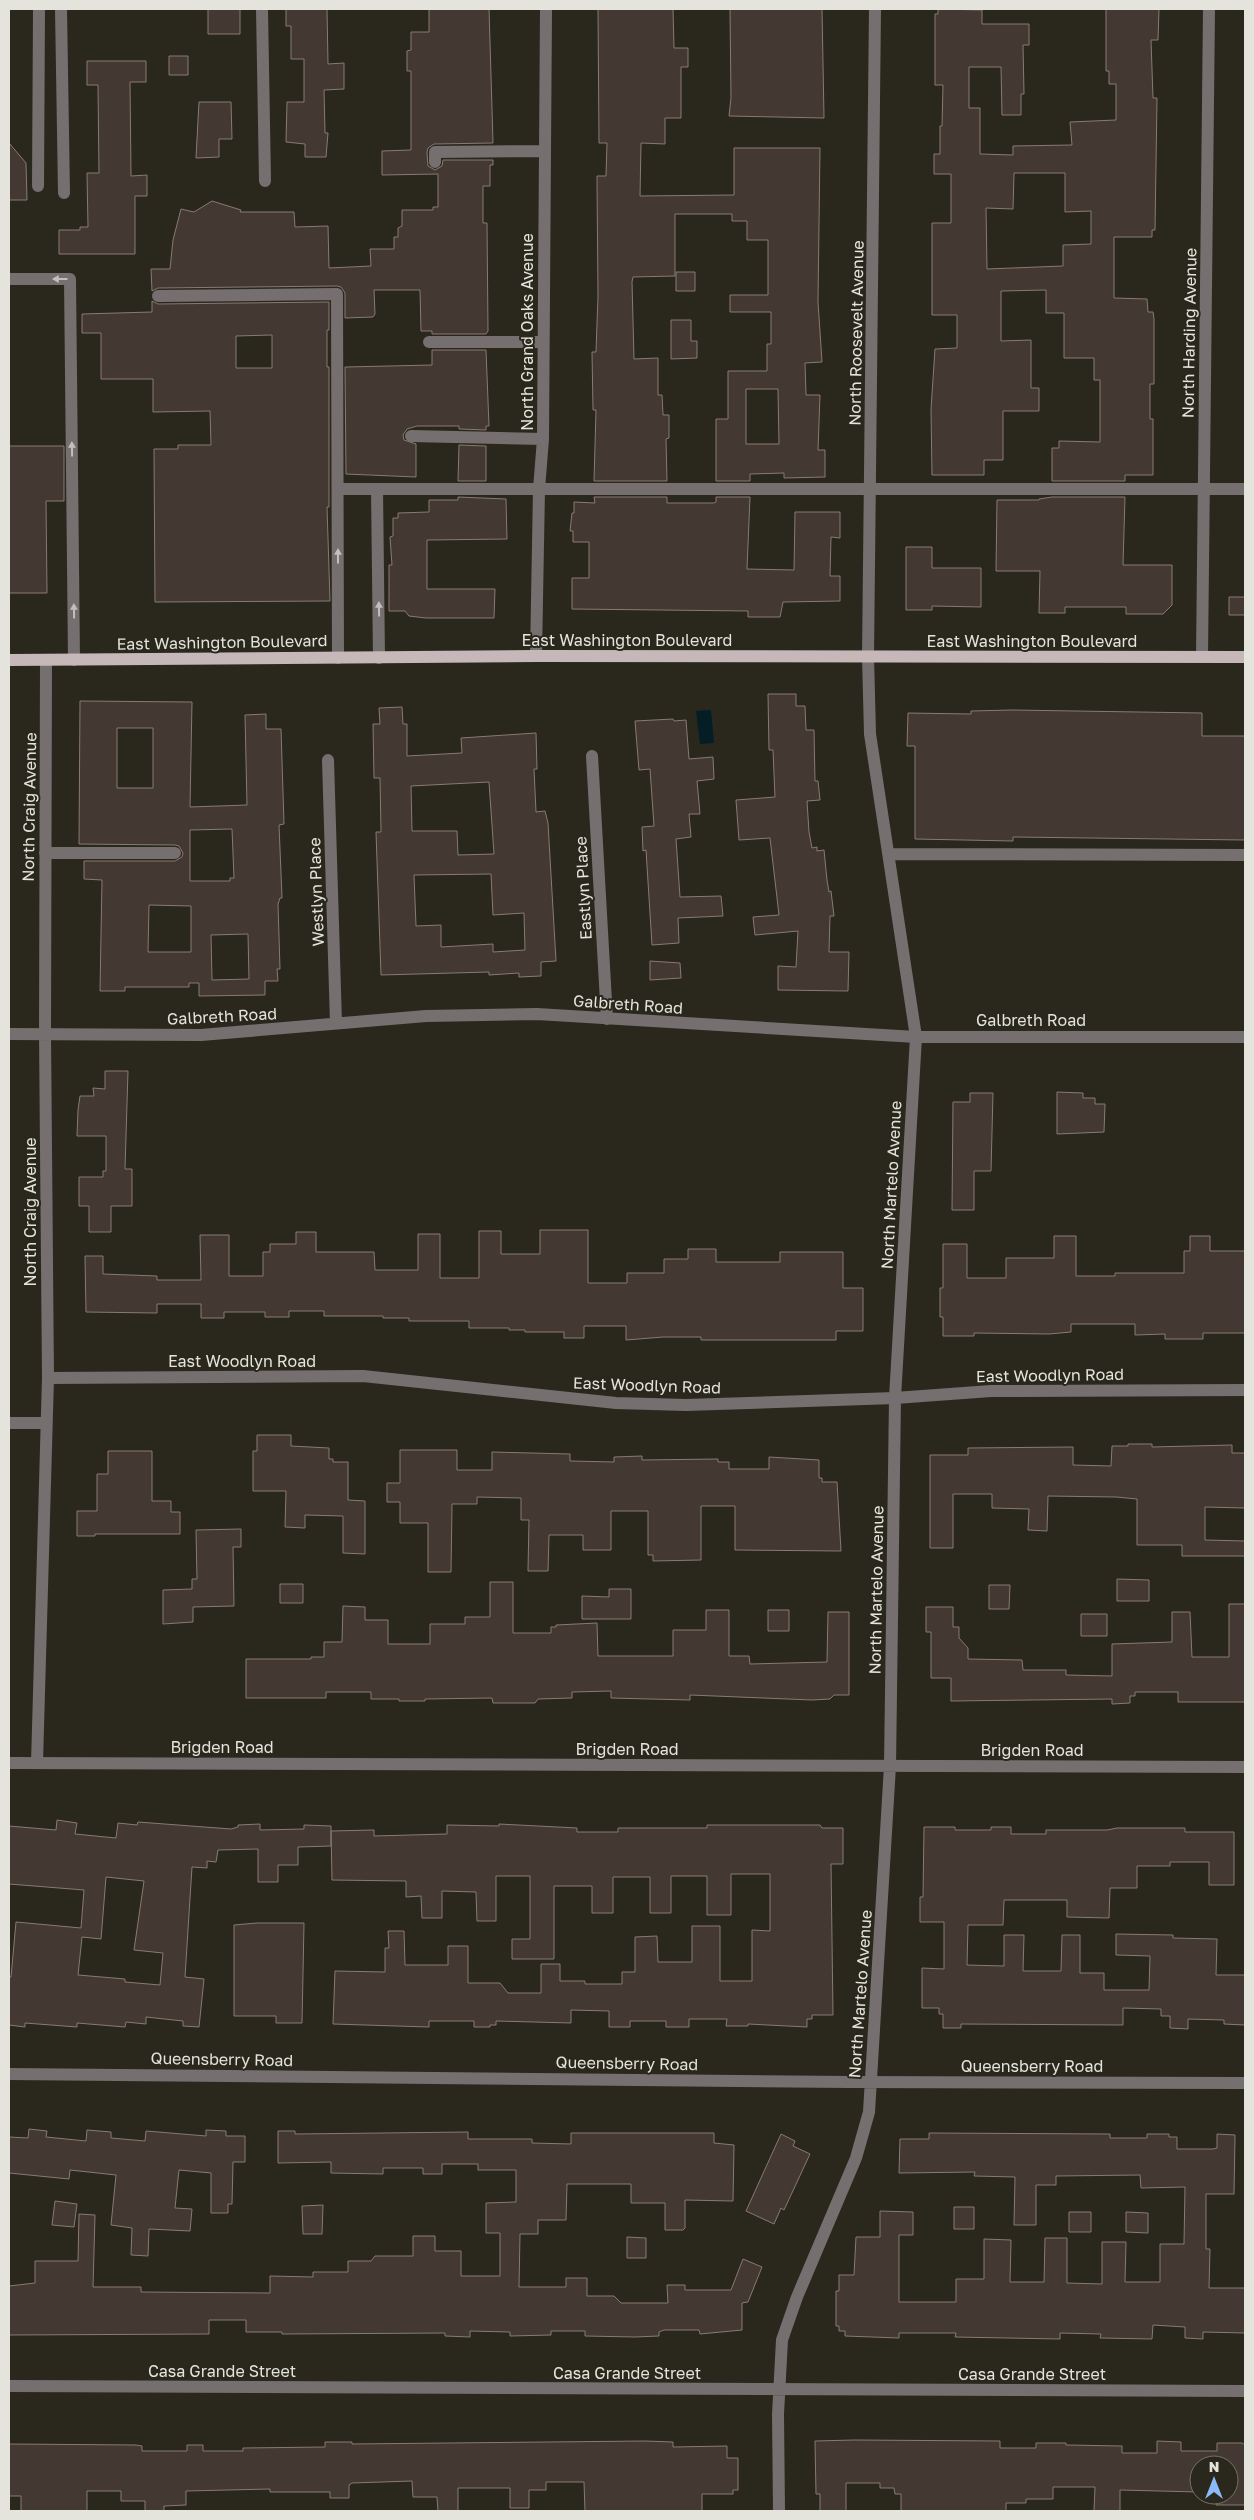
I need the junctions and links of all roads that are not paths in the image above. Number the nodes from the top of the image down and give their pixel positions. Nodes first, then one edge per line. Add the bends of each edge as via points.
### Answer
1 (39, 9) edge
2 (61, 9) edge
3 (262, 9) edge
4 (546, 9) edge
5 (875, 9) edge
6 (1209, 9) edge
7 (544, 151) junction
8 (435, 162) dead end
9 (265, 181) dead end
10 (38, 186) dead end
11 (64, 193) dead end
12 (9, 279) edge
13 (158, 296) dead end
14 (428, 342) dead end
15 (543, 342) junction
16 (411, 436) dead end
17 (543, 439) junction
18 (338, 489) junction
19 (377, 489) junction
20 (539, 489) junction
21 (1203, 489) junction
22 (1245, 489) edge
23 (871, 490) junction
24 (536, 656) junction
25 (868, 657) junction
26 (1202, 657) junction
27 (1245, 657) edge
28 (338, 658) junction
29 (380, 658) junction
30 (9, 660) edge
31 (46, 660) junction
32 (74, 660) junction
33 (592, 756) dead end
34 (328, 760) dead end
35 (45, 853) junction
36 (175, 853) dead end
37 (889, 854) junction
38 (1245, 855) edge
39 (607, 1019) junction
40 (336, 1023) junction
41 (9, 1034) edge
42 (45, 1034) junction
43 (916, 1037) junction
44 (1245, 1037) edge
45 (48, 1378) junction
46 (1245, 1390) edge
47 (895, 1398) junction
48 (9, 1423) edge
49 (45, 1423) junction
50 (9, 1763) edge
51 (37, 1763) junction
52 (890, 1766) junction
53 (1245, 1767) edge
54 (9, 2074) edge
55 (871, 2082) junction
56 (1245, 2083) edge
57 (9, 2386) edge
58 (780, 2390) junction
59 (1245, 2391) edge
60 (779, 2511) edge

1 - 10 street
2 - 11 street
3 - 9 street
4 - 7 street, North Grand Oaks Avenue
5 - 23 street, North Roosevelt Avenue
6 - 21 street, North Harding Avenue
7 - 8 street via 435,152
7 - 15 street, North Grand Oaks Avenue
32 -> 12 street via 70,279
13 - 18 street via 337,294
14 - 15 street
15 - 17 street, North Grand Oaks Avenue
16 - 17 street
17 - 20 street, North Grand Oaks Avenue
18 - 19 street
28 -> 18 street
19 - 20 street
29 -> 19 street
20 - 23 street
20 - 24 street, North Grand Oaks Avenue
21 - 22 street
21 - 23 street
21 - 26 street, North Harding Avenue
23 - 25 street, North Roosevelt Avenue
24 - 25 main road, East Washington Boulevard
24 - 29 main road, East Washington Boulevard
25 - 26 main road, East Washington Boulevard
25 - 37 street, North Martelo Avenue via 870,734
26 - 27 main road, East Washington Boulevard
28 - 29 main road, East Washington Boulevard
28 - 32 main road, East Washington Boulevard
30 - 31 main road, East Washington Boulevard
31 - 32 main road, East Washington Boulevard
31 - 35 street, North Craig Avenue
33 - 39 street, Eastlyn Place
34 - 40 street, Westlyn Place
35 - 36 street
35 - 42 street, North Craig Avenue
37 - 38 street
37 - 43 street, North Martelo Avenue
39 - 40 street, Galbreth Road via 509,1014
39 - 43 street, Galbreth Road
40 - 42 street, Galbreth Road via 201,1036
41 - 42 street, Galbreth Road
42 - 45 street, North Craig Avenue
43 - 44 street, Galbreth Road
43 - 47 street, North Martelo Avenue
45 - 47 street, East Woodlyn Road via 363,1376 616,1403 686,1405
45 - 49 street, North Craig Avenue
46 - 47 street, East Woodlyn Road via 1001,1391
47 - 52 street, North Martelo Avenue
48 - 49 street
49 - 51 street, North Craig Avenue
50 - 51 street, Brigden Road
51 - 52 street, Brigden Road
52 - 53 street, Brigden Road
52 - 55 street, North Martelo Avenue
54 - 55 street, Queensberry Road
55 - 56 street, Queensberry Road
55 - 58 street, North Martelo Avenue via 869,2112 856,2158 782,2340
57 - 58 street, Casa Grande Street
58 - 59 street, Casa Grande Street
58 - 60 street, North Martelo Avenue

